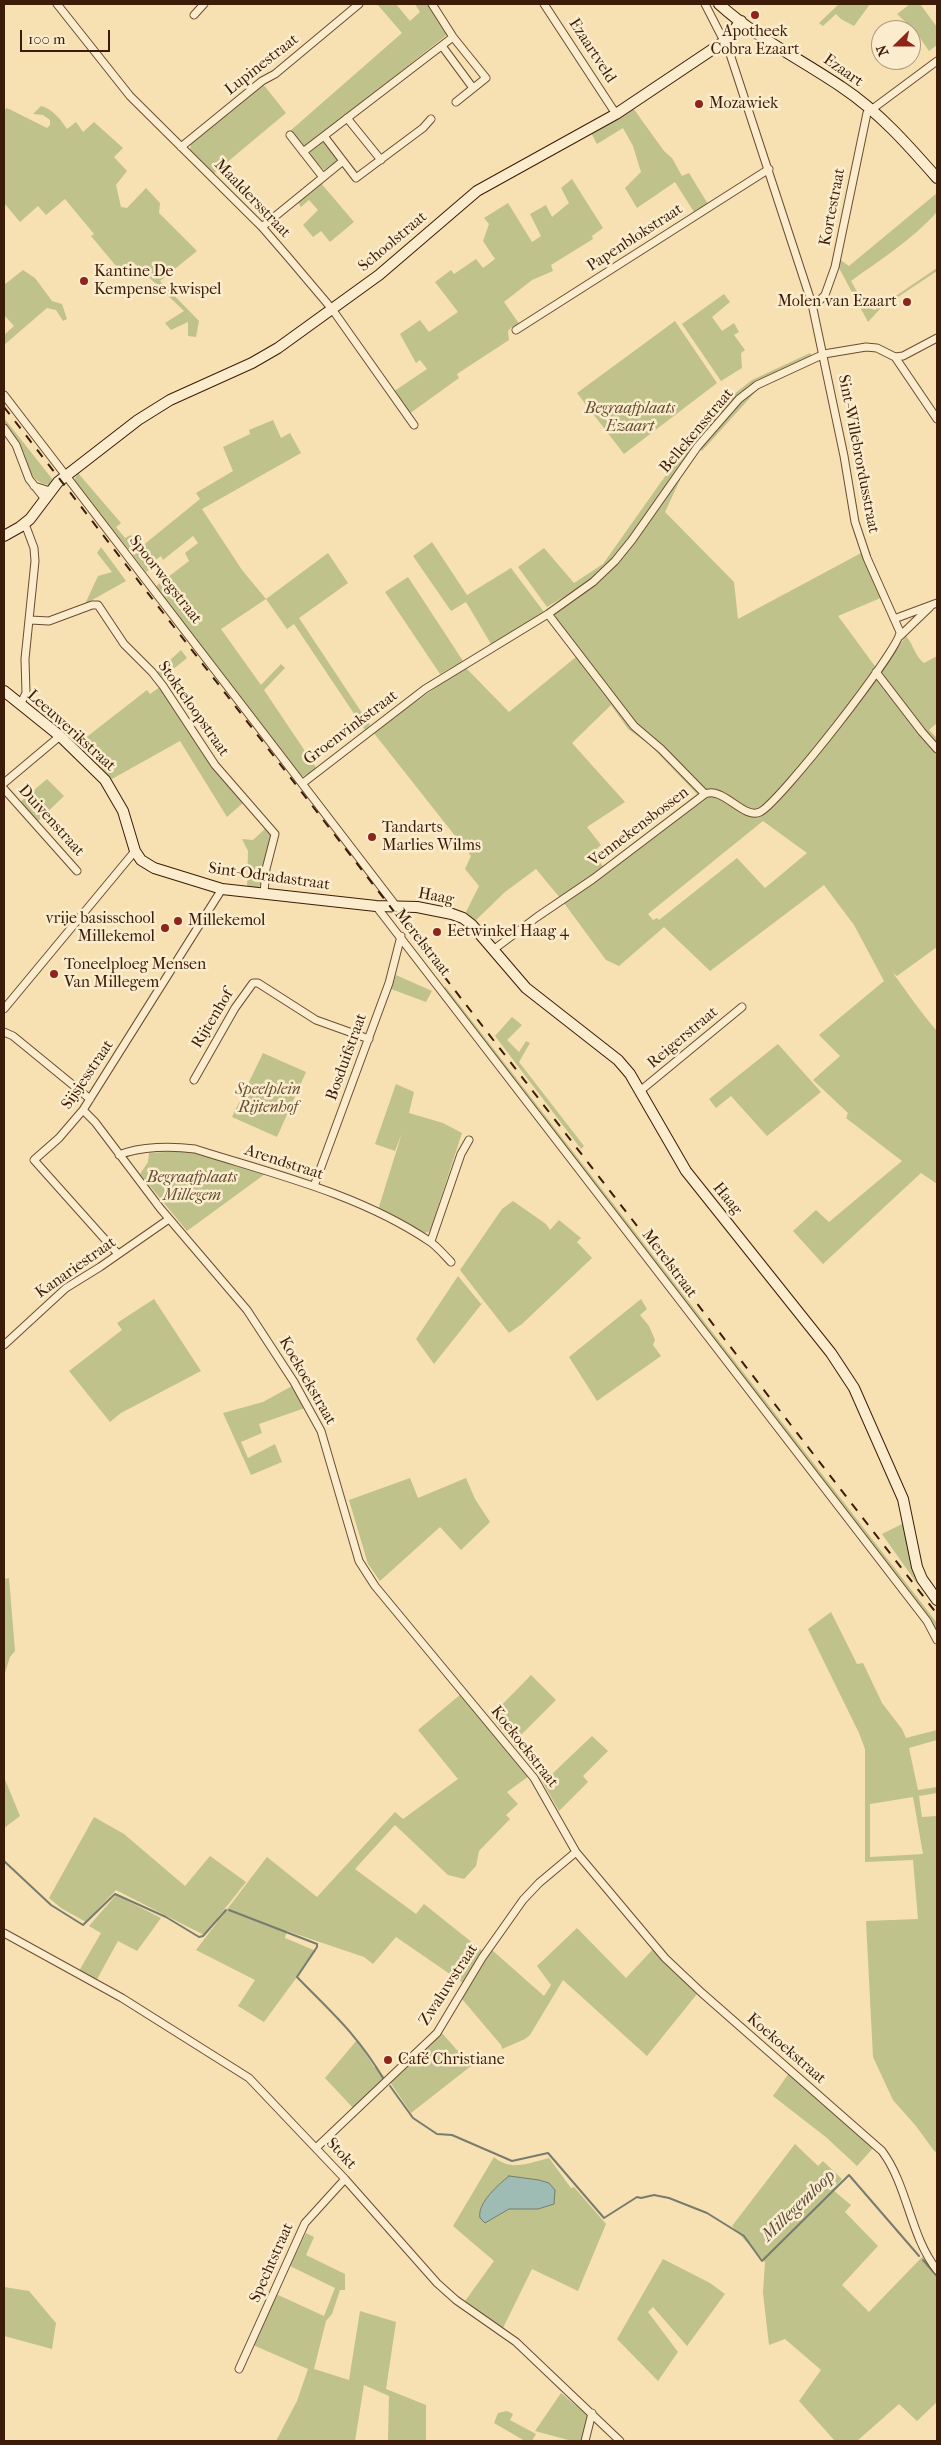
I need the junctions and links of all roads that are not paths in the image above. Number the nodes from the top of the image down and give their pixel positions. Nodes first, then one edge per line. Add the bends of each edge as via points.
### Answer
1 (204, 4) edge
2 (359, 4) edge
3 (432, 4) edge
4 (544, 4) edge
5 (705, 4) edge
6 (719, 4) edge
7 (59, 5) edge
8 (194, 15) dead end
9 (741, 21) junction
10 (453, 37) junction
11 (725, 41) junction
12 (442, 46) junction
13 (937, 61) edge
14 (473, 88) junction
15 (456, 102) dead end
16 (870, 109) junction
17 (616, 114) junction
18 (347, 118) junction
19 (431, 119) dead end
20 (290, 135) dead end
21 (324, 136) junction
22 (181, 147) junction
23 (303, 152) junction
24 (380, 160) junction
25 (343, 161) junction
26 (769, 169) junction
27 (322, 176) junction
28 (937, 178) edge
29 (262, 227) junction
30 (812, 304) junction
31 (332, 309) junction
32 (516, 330) dead end
33 (937, 338) edge
34 (824, 354) junction
35 (895, 357) junction
36 (4, 395) edge
37 (937, 419) edge
38 (414, 425) dead end
39 (4, 428) edge
40 (64, 478) junction
41 (48, 495) junction
42 (25, 524) junction
43 (4, 536) edge
44 (935, 604) edge
45 (548, 614) junction
46 (894, 619) junction
47 (30, 620) junction
48 (900, 636) junction
49 (876, 672) junction
50 (4, 691) edge
51 (20, 705) junction
52 (60, 736) junction
53 (937, 749) edge
54 (4, 783) edge
55 (302, 783) junction
56 (4, 789) edge
57 (705, 794) junction
58 (138, 856) junction
59 (77, 871) dead end
60 (222, 889) junction
61 (264, 893) junction
62 (376, 906) junction
63 (396, 906) junction
64 (401, 936) junction
65 (493, 950) junction
66 (742, 1007) dead end
67 (4, 1009) edge
68 (4, 1032) edge
69 (369, 1039) junction
70 (194, 1080) dead end
71 (640, 1091) junction
72 (90, 1099) junction
73 (83, 1110) junction
74 (469, 1140) dead end
75 (119, 1155) junction
76 (314, 1186) junction
77 (169, 1219) junction
78 (431, 1242) junction
79 (118, 1254) junction
80 (451, 1262) dead end
81 (4, 1345) edge
82 (937, 1600) edge
83 (937, 1640) edge
84 (576, 1852) junction
85 (4, 1933) edge
86 (316, 2148) junction
87 (345, 2179) junction
88 (937, 2270) edge
89 (239, 2369) dead end
90 (592, 2413) junction
91 (585, 2441) edge
92 (620, 2441) edge

1 - 8 street
2 - 22 street, Lupinestraat
3 - 10 street
4 - 17 street, Ezaartveld
5 - 11 street, Sint-Willebrordusstraat
6 - 9 street, Ezaart
7 - 22 street, Maaldersstraat via 130,96
9 - 11 street, Schoolstraat
9 - 16 street, Ezaart via 844,88
10 - 12 street
10 - 14 street via 486,78
11 - 17 street, Schoolstraat
11 - 26 street, Sint-Willebrordusstraat
12 - 14 street
12 - 18 street
13 - 16 street
14 - 15 street
16 - 28 street, Ezaart
16 - 30 street, Kortestraat via 865,117 835,267 825,295
17 - 31 street, Schoolstraat via 477,191 379,275
18 - 21 street
18 - 24 street
19 - 24 street
20 - 23 street
21 - 23 street
21 - 25 street
22 - 29 street, Maaldersstraat
23 - 27 street
24 - 25 street via 356,178
25 - 27 street
26 - 30 street, Sint-Willebrordusstraat
26 - 32 street, Papenblokstraat
27 - 29 street
29 - 31 street, Maaldersstraat
30 - 34 street, Sint-Willebrordusstraat
31 - 38 street, Maaldersstraat
31 - 40 street, Schoolstraat via 260,359 155,409
33 - 35 street via 907,355
34 - 35 street, Bellekensstraat via 866,347 877,348
34 - 45 street, Bellekensstraat via 766,380 740,400 684,464 614,561 588,586
34 - 46 street, Sint-Willebrordusstraat via 855,522
35 - 37 street
36 - 40 street, Spoorwegstraat
39 - 41 street via 16,445 29,479
40 - 41 street, Schoolstraat
40 - 55 street, Spoorwegstraat
41 - 42 street, Schoolstraat
42 - 43 street
42 - 47 street via 35,561
44 - 46 street
44 - 48 street
45 - 55 street, Groenvinkstraat via 425,689
45 - 57 street, Vennekensbossen via 634,726
46 - 48 street, Sint-Willebrordusstraat
47 - 51 street via 25,659 26,693
47 - 61 street, Stokteloopstraat via 49,621 92,605 100,607 124,644 163,686 215,765 275,834
48 - 49 street
49 - 53 street
49 - 57 street via 793,781 759,813 752,813 718,794
50 - 51 street, Leeuwerikstraat
51 - 52 street, Leeuwerikstraat
52 - 54 street, Duivenstraat
52 - 58 street, Leeuwerikstraat via 111,789 125,816
55 - 63 street, Groenvinkstraat
56 - 59 street, Duivenstraat
57 - 65 street, Vennekensbossen via 620,860
58 - 60 street, Sint-Odradastraat via 154,868
58 - 67 street via 122,866
60 - 61 street, Sint-Odradastraat
60 - 72 street, Sijsjesstraat
61 - 62 street, Sint-Odradastraat
62 - 63 street, Sint-Odradastraat
62 - 64 street, Merelstraat
63 - 65 street, Haag via 463,918
64 - 69 street, Bosduifstraat
64 - 83 street, Merelstraat via 449,1003 927,1621
65 - 71 street, Haag via 526,988 618,1060
66 - 71 street, Reigerstraat
68 - 72 street
69 - 70 street, Rijtenhof via 316,1020 258,983 253,983
69 - 76 street, Bosduifstraat
71 - 82 street, Haag via 686,1171 831,1354 854,1388 903,1499 917,1568
72 - 73 street, Sijsjesstraat
73 - 75 street, Koekoekstraat
73 - 79 street, Sijsjesstraat via 34,1160
74 - 78 street via 461,1154
75 - 76 street, Arendstraat via 130,1151 180,1147 195,1149
75 - 77 street, Koekoekstraat
76 - 78 street, Arendstraat via 368,1209
77 - 79 street, Kanariestraat
77 - 84 street, Koekoekstraat via 247,1310 317,1422 327,1445 353,1543 367,1576 534,1778
78 - 80 street, Arendstraat
79 - 81 street, Kanariestraat via 66,1288
84 - 86 street, Zwaluwstraat via 523,1900 482,1958 437,2033
84 - 88 street, Koekoekstraat via 682,1975 882,2152 895,2173
85 - 86 street, Stokt via 122,1998 234,2067 263,2092
86 - 87 street, Stokt
87 - 89 street, Spechtstraat via 305,2223
87 - 90 street, Stokt via 440,2287 516,2342
90 - 91 street
90 - 92 street, Stokt

